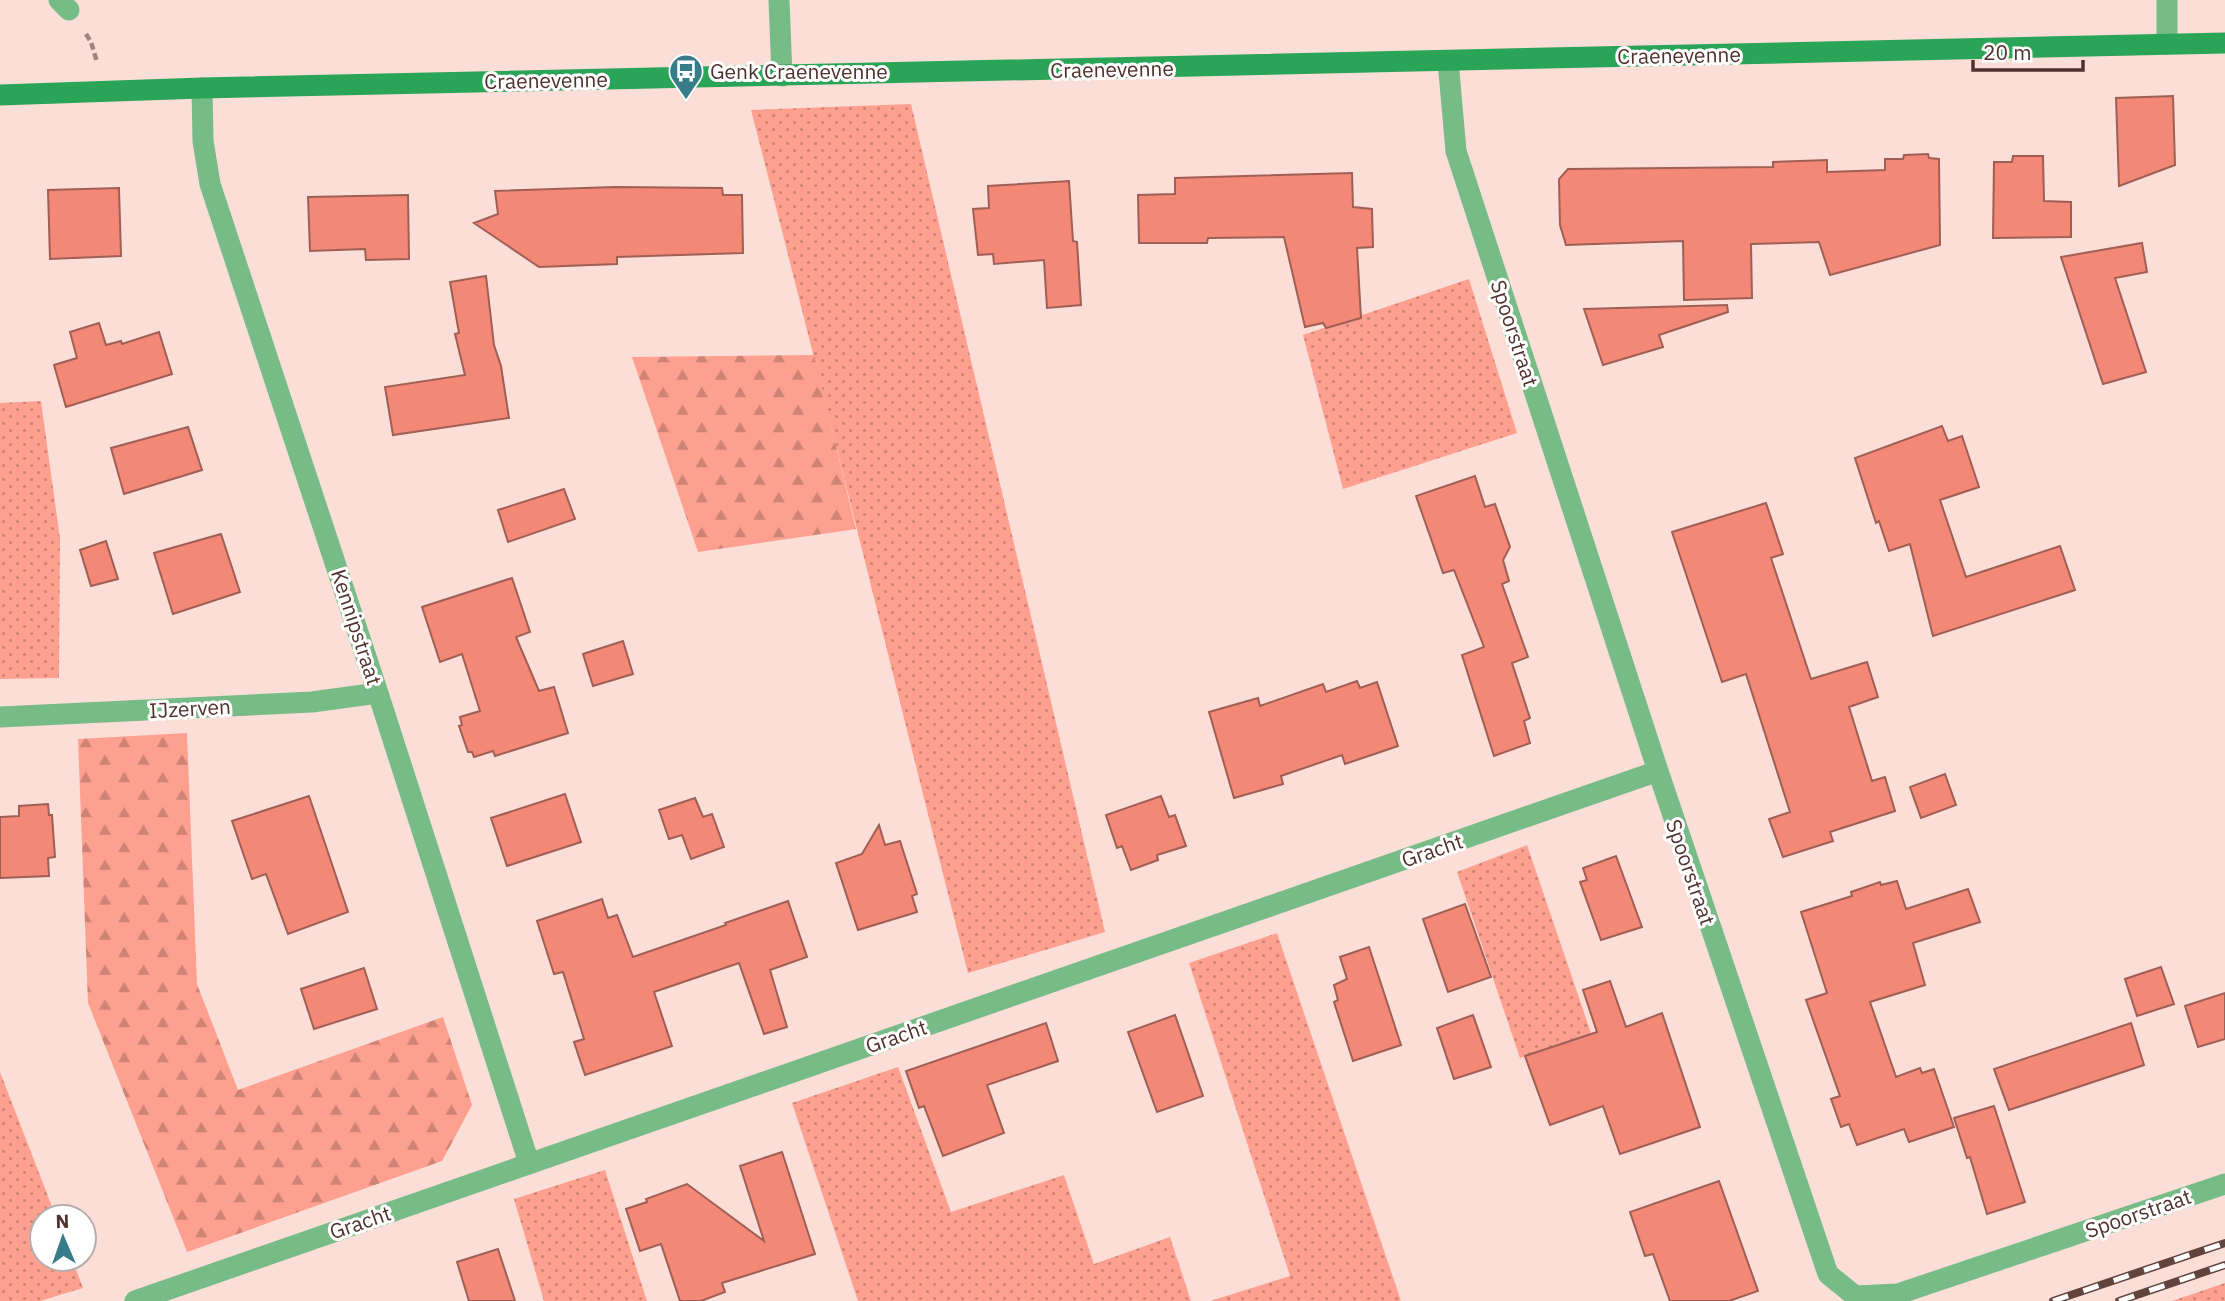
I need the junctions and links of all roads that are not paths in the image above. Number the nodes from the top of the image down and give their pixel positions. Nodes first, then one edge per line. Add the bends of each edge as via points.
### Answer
1 (779, 0) edge
2 (2166, 0) edge
3 (2225, 43) edge
4 (2167, 44) junction
5 (1448, 61) junction
6 (782, 76) junction
7 (202, 88) junction
8 (0, 95) edge
9 (379, 692) junction
10 (0, 717) edge
11 (1658, 771) junction
12 (529, 1163) junction
13 (2225, 1184) edge
14 (135, 1301) edge

1 - 6 street
2 - 4 street
3 - 4 street, Craenevenne
4 - 5 street, Craenevenne
5 - 6 street, Craenevenne
5 - 11 street, Spoorstraat via 1456,150
6 - 7 street, Craenevenne
7 - 8 street, Craenevenne
7 - 9 street, Kennipstraat via 210,184
9 - 10 street, IJzerven via 312,702
9 - 12 street, Kennipstraat
11 - 12 street, Gracht
11 - 13 street, Spoorstraat via 1828,1274 1855,1296 1898,1294
12 - 14 street, Gracht

